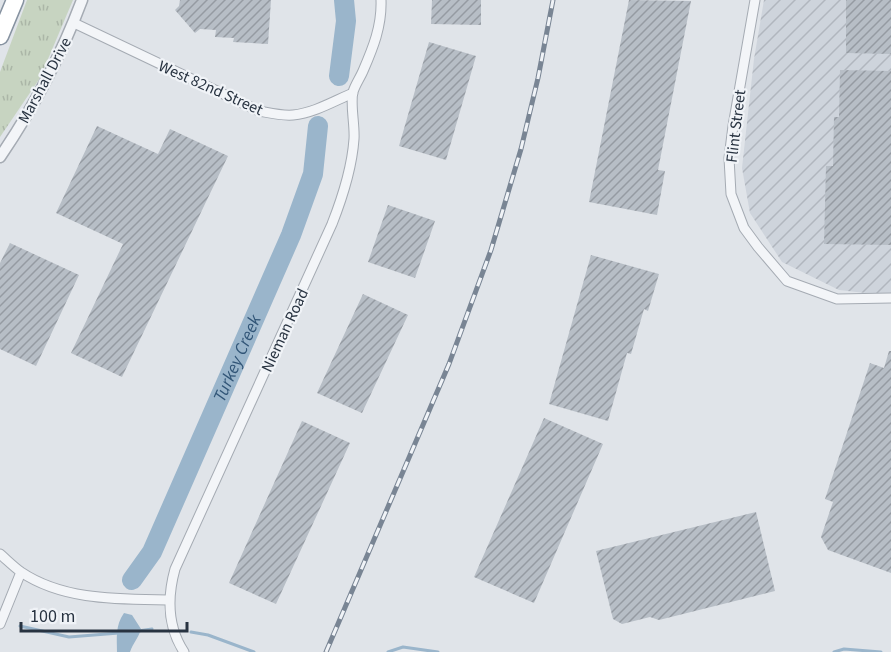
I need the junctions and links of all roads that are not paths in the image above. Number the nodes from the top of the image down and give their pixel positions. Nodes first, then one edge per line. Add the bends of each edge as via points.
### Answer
1 (15, 0) edge
2 (82, 0) edge
3 (381, 0) edge
4 (755, 0) edge
5 (74, 23) junction
6 (0, 36) edge
7 (352, 93) junction
8 (0, 157) edge
9 (891, 297) edge
10 (0, 554) edge
11 (21, 572) junction
12 (170, 600) junction
13 (0, 624) edge
14 (184, 652) edge

1 - 6 highway
2 - 5 street, Marshall Drive
3 - 7 street, Nieman Road via 372,52
4 - 9 street, Flint Street via 729,158 731,194 744,228 787,281 837,299
5 - 7 street, West 82nd Street via 259,111 277,115 303,113
5 - 8 street, Marshall Drive via 40,95
7 - 12 street, Nieman Road via 354,137 343,197 175,569
10 - 11 street
11 - 12 street via 47,586 77,595
11 - 13 street
12 - 14 street, Nieman Road via 171,624

